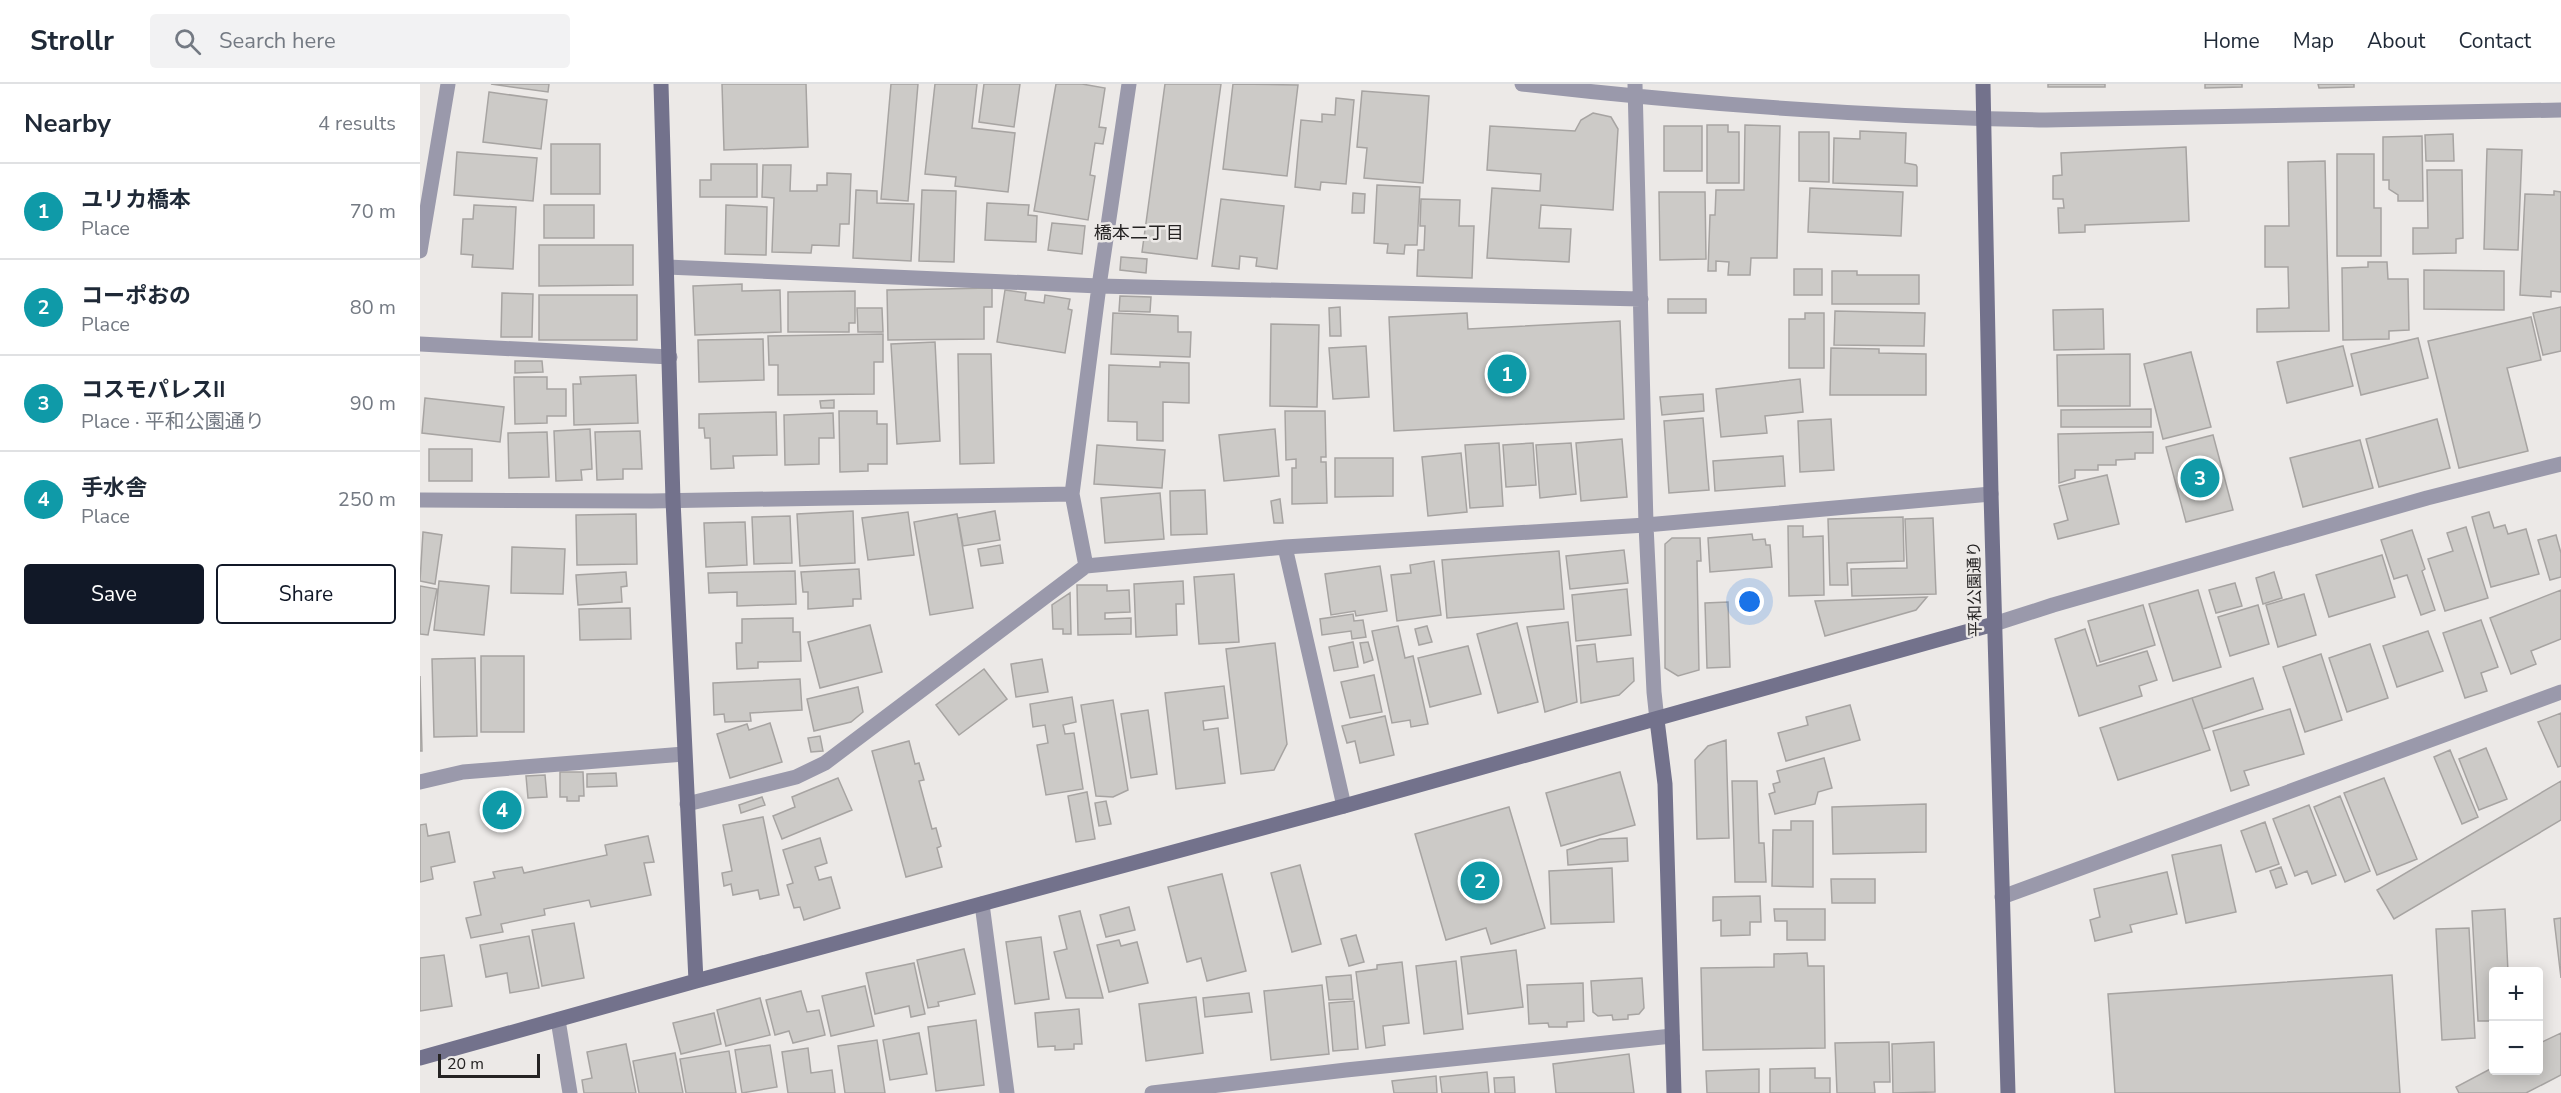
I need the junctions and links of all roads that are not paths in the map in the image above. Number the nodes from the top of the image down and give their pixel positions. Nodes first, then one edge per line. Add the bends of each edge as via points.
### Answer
1 (448, 84) edge
2 (662, 84) edge
3 (1129, 84) edge
4 (1522, 84) edge
5 (1983, 84) edge
6 (1635, 90) edge
7 (2561, 110) edge
8 (1983, 119) junction
9 (420, 251) edge
10 (667, 267) junction
11 (1099, 286) junction
12 (1641, 299) junction
13 (420, 344) edge
14 (670, 357) junction
15 (2561, 464) edge
16 (1072, 494) junction
17 (1991, 494) junction
18 (420, 500) edge
19 (673, 500) junction
20 (1646, 525) junction
21 (1285, 547) junction
22 (1086, 566) junction
23 (1994, 624) junction
24 (2561, 692) edge
25 (1657, 720) junction
26 (684, 754) junction
27 (420, 782) edge
28 (687, 804) junction
29 (1344, 806) junction
30 (2002, 897) junction
31 (982, 904) junction
32 (696, 981) junction
33 (558, 1020) junction
34 (1672, 1036) junction
35 (420, 1058) edge
36 (570, 1093) edge
37 (1007, 1093) edge
38 (1152, 1093) edge
39 (1674, 1093) edge
40 (2008, 1093) edge

1 - 9 street
2 - 10 street
3 - 11 street
4 - 6 street
5 - 8 street, 平和公園通り
6 - 8 street
6 - 12 street
7 - 8 street
8 - 17 street, 平和公園通り
10 - 11 street
10 - 14 street
11 - 12 street
11 - 16 street
12 - 20 street
13 - 14 street
14 - 19 street
15 - 23 street via 2416,501
16 - 19 street
16 - 22 street
17 - 20 street
17 - 23 street, 平和公園通り
18 - 19 street
19 - 26 street
20 - 21 street
20 - 25 street
21 - 22 street
21 - 29 street
22 - 28 street via 825,763 796,777
23 - 25 street
23 - 30 street, 平和公園通り
24 - 30 street
25 - 29 street
25 - 34 street via 1665,784
26 - 27 street via 463,772
26 - 28 street
28 - 32 street
29 - 31 street
30 - 40 street, 平和公園通り
31 - 32 street
31 - 37 street
32 - 33 street
33 - 35 street
33 - 36 street
34 - 38 street
34 - 39 street

